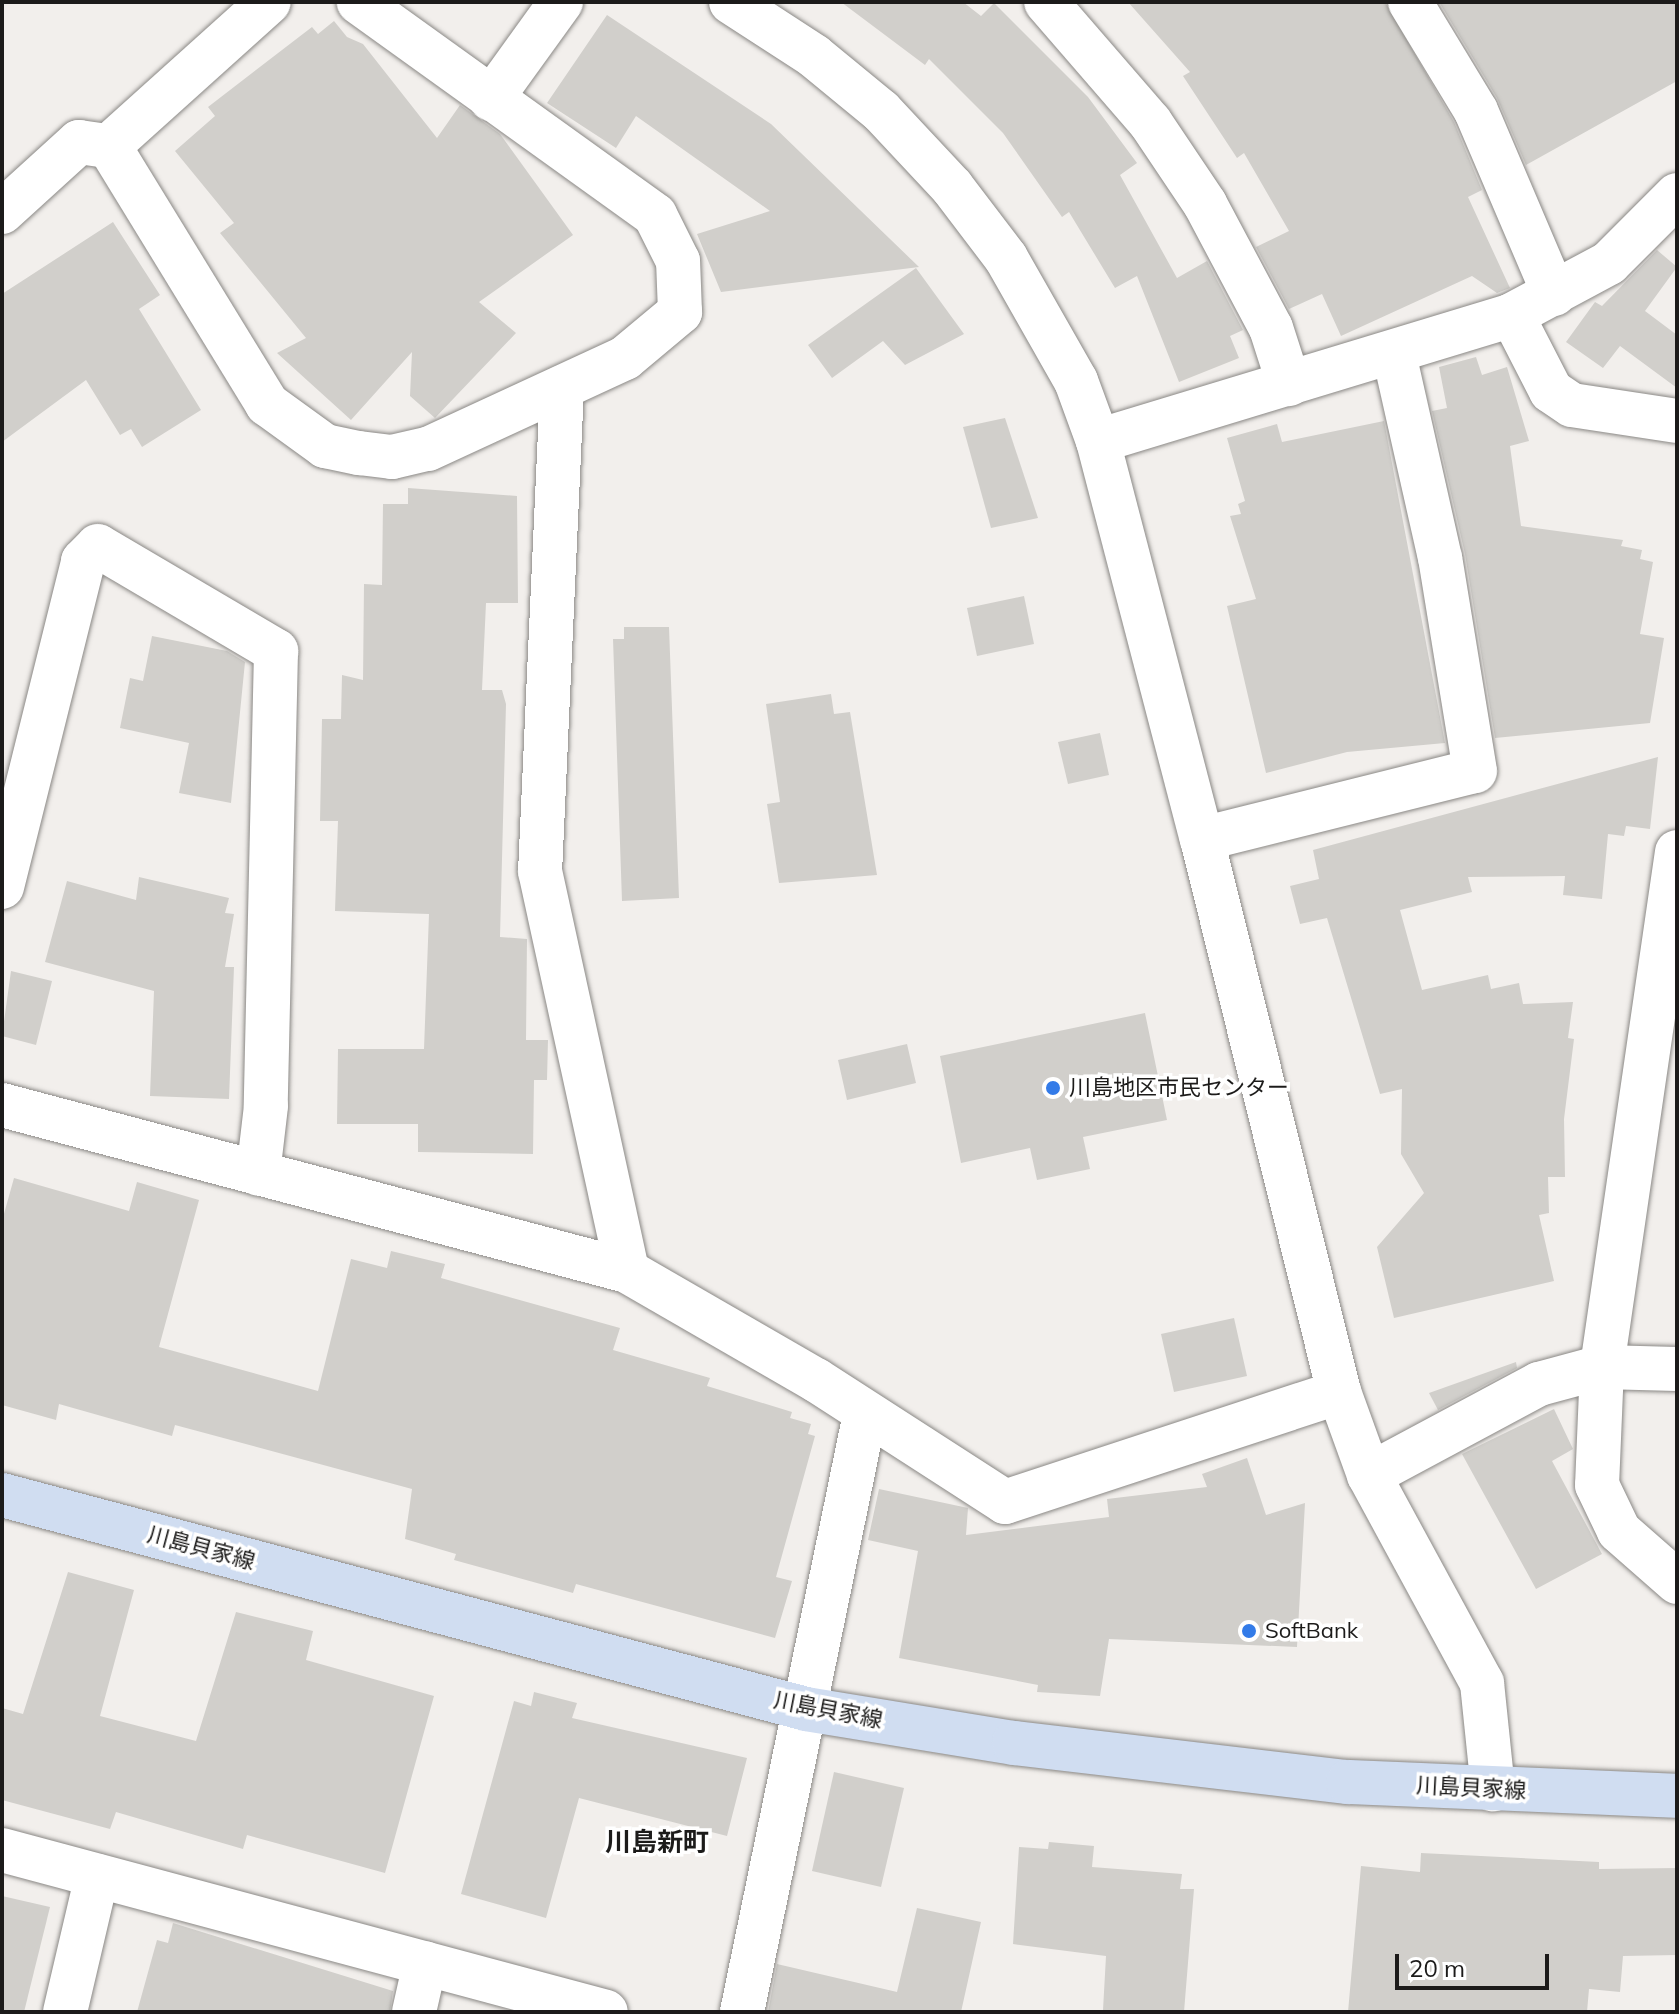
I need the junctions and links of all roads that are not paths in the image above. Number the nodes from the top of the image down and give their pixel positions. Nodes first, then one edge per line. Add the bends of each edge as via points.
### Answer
1 (269, 2) edge
2 (359, 2) edge
3 (561, 2) edge
4 (731, 2) edge
5 (1046, 2) edge
6 (1410, 2) edge
7 (491, 99) junction
8 (109, 146) junction
9 (1677, 195) edge
10 (2, 212) edge
11 (1554, 294) junction
12 (1512, 315) junction
13 (1394, 354) junction
14 (1289, 384) junction
15 (562, 388) junction
16 (1677, 421) edge
17 (1098, 441) junction
18 (1202, 839) junction
19 (1677, 852) edge
20 (2, 887) edge
21 (2, 1105) edge
22 (258, 1174) junction
23 (627, 1271) junction
24 (1602, 1367) junction
25 (1677, 1369) edge
26 (1339, 1392) junction
27 (865, 1414) junction
28 (1369, 1475) junction
29 (2, 1495) edge
30 (1677, 1582) edge
31 (806, 1709) junction
32 (1493, 1789) junction
33 (1677, 1796) edge
34 (2, 1850) edge
35 (97, 1876) junction
36 (425, 1963) junction
37 (65, 2012) edge
38 (414, 2012) edge
39 (606, 2012) edge
40 (742, 2012) edge

1 - 8 street
2 - 7 street
3 - 7 street
4 - 17 street via 814,56 881,111 952,187 1045,320
5 - 14 street via 1150,122 1205,204 1271,328
6 - 11 street via 1476,111
7 - 15 street via 655,215 678,261 680,312 625,358
8 - 10 street via 79,142
8 - 15 street via 253,385 293,428 325,446 392,457 428,449
9 - 11 street via 1609,263
11 - 12 street
12 - 13 street
12 - 16 street via 1551,391 1572,405
13 - 14 street
13 - 18 street via 1440,558 1475,771
14 - 17 street
15 - 23 street via 540,871
17 - 18 street
18 - 26 street
19 - 24 street
20 - 22 street via 83,561 98,546 276,651 266,1106
21 - 22 street
22 - 23 street
23 - 27 street
24 - 25 street
24 - 28 street via 1539,1384
24 - 30 street via 1597,1485 1619,1531
26 - 27 street via 1005,1502
26 - 28 street
27 - 31 street
28 - 32 street via 1482,1683
29 - 31 main road, 川島貝家線
31 - 32 main road, 川島貝家線 via 1014,1743 1316,1778
31 - 40 street
32 - 33 main road, 川島貝家線
34 - 35 street
35 - 36 street
35 - 37 street
36 - 38 street
36 - 39 street

